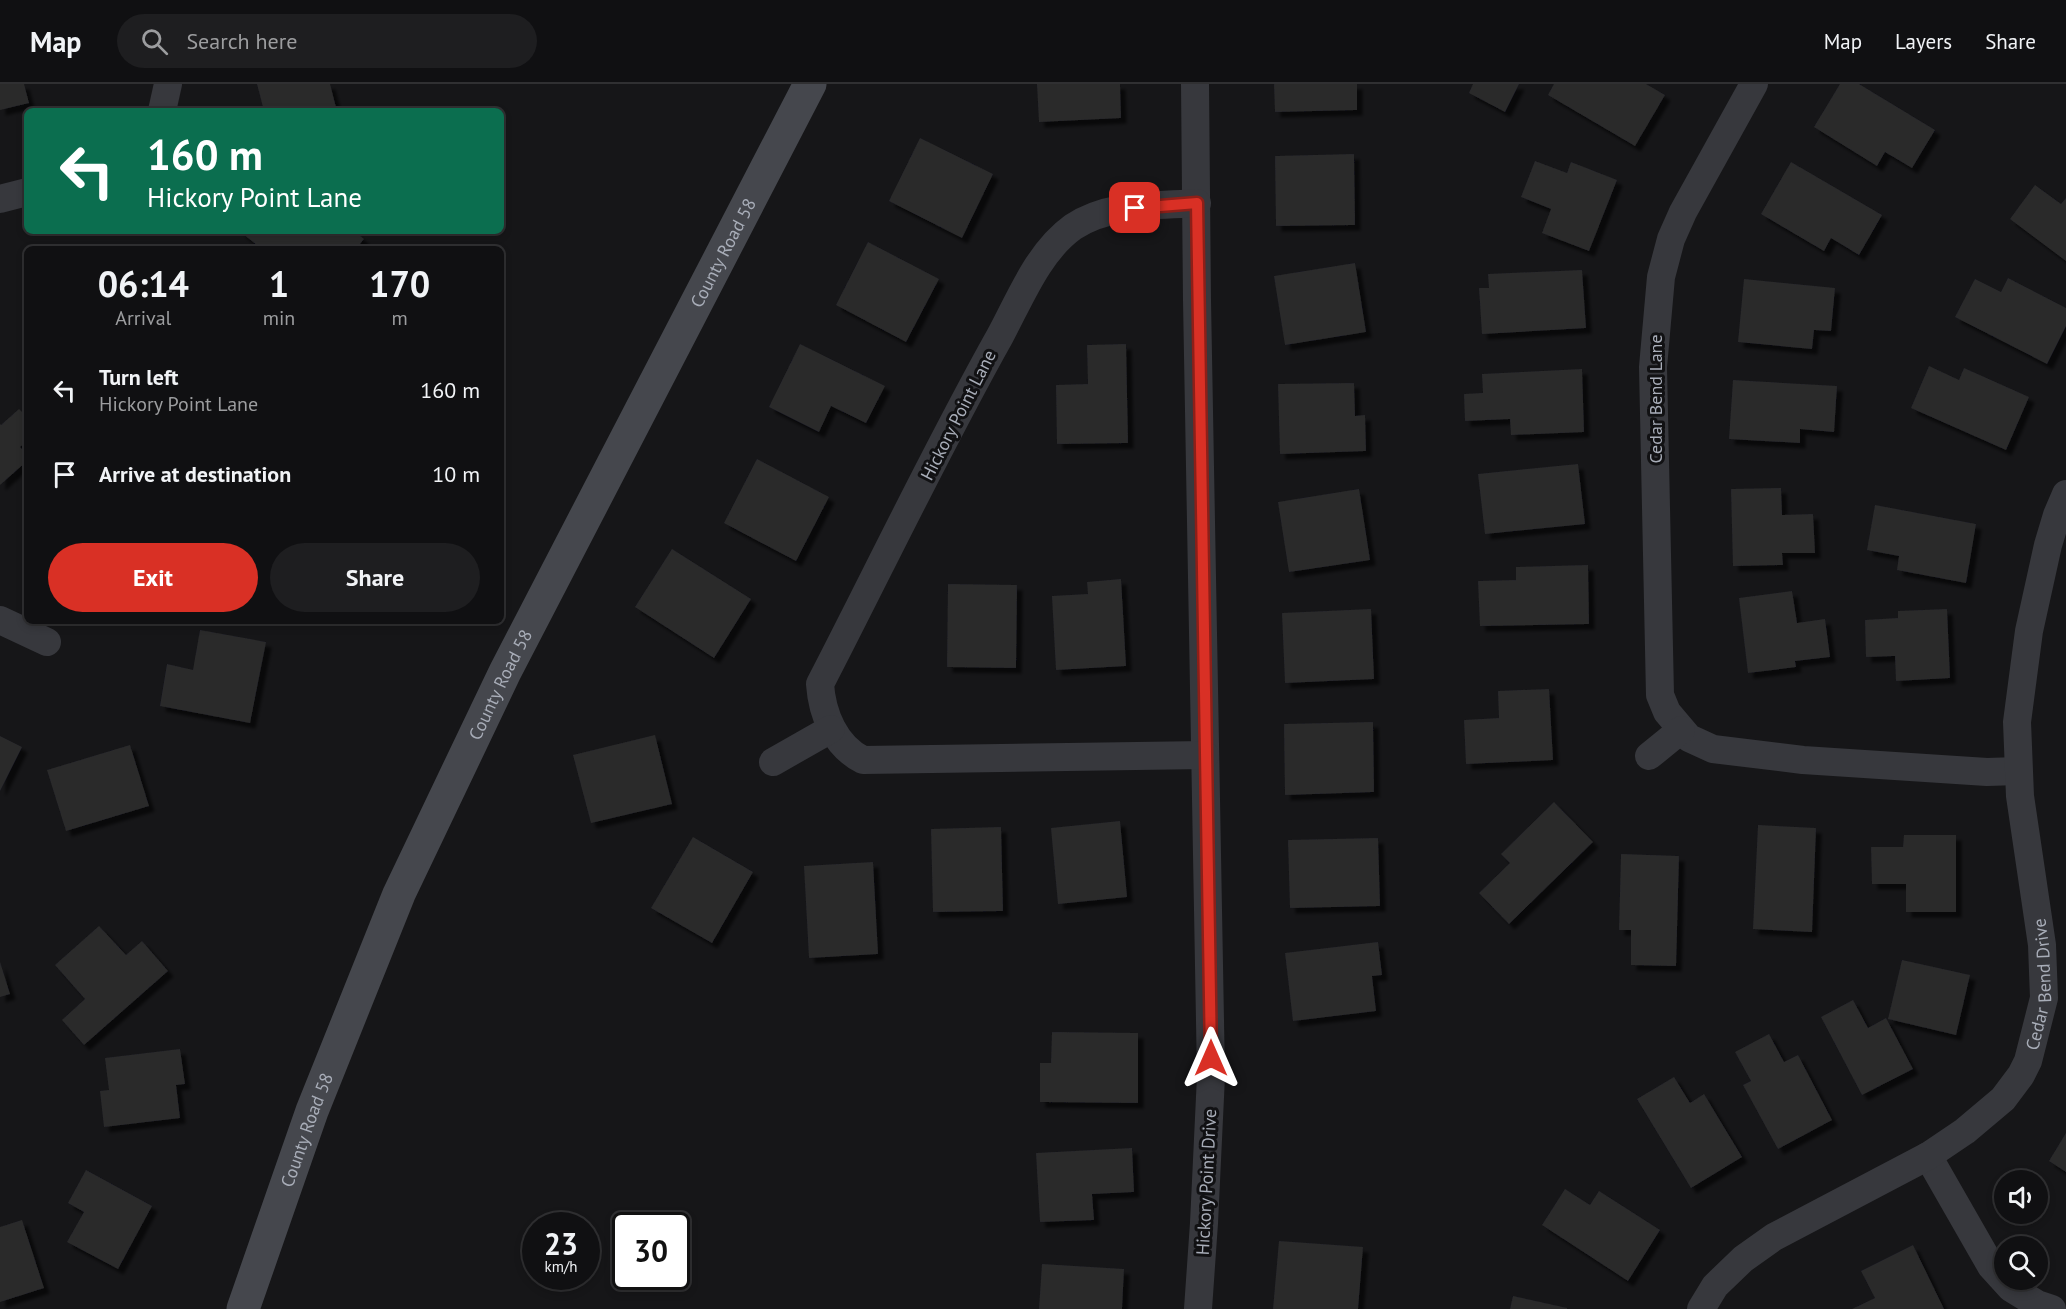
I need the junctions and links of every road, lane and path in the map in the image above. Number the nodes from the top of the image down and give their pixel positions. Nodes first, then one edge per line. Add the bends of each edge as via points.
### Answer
1 (168, 84) edge
2 (810, 84) edge
3 (1195, 84) edge
4 (1754, 84) edge
5 (163, 108) edge
6 (24, 193) edge
7 (0, 199) edge
8 (1197, 203) junction
9 (2066, 494) edge
10 (0, 620) edge
11 (47, 642) dead end
12 (831, 729) junction
13 (1681, 730) junction
14 (1205, 755) junction
15 (1649, 756) dead end
16 (773, 762) dead end
17 (2018, 771) junction
18 (1928, 1156) junction
19 (243, 1309) edge
20 (1198, 1309) edge
21 (1701, 1309) edge
22 (2052, 1309) edge

1 - 5 street
2 - 19 street, County Road 58 via 505,672 399,894 312,1111
3 - 8 street, Hickory Point Drive
4 - 13 street, Cedar Bend Lane via 1683,212 1660,276 1653,367 1660,695
6 - 7 street
8 - 12 street, Hickory Point Lane via 1115,210 1092,217 1073,227 1041,261 820,684
8 - 14 street, Hickory Point Drive
9 - 17 street, Cedar Bend Drive via 2048,545 2029,631 2018,722
10 - 11 street
12 - 14 street, Hickory Point Lane via 852,754 863,760
12 - 16 street
13 - 15 street
13 - 17 street, Cedar Bend Lane via 1713,749 1803,760
14 - 20 street, Hickory Point Drive via 1211,1076
17 - 18 street, Cedar Bend Drive via 2042,945 2044,998 2021,1075 2003,1099
18 - 21 street, Cedar Bend Drive via 1774,1237 1715,1286
18 - 22 street via 1991,1266 2011,1288

